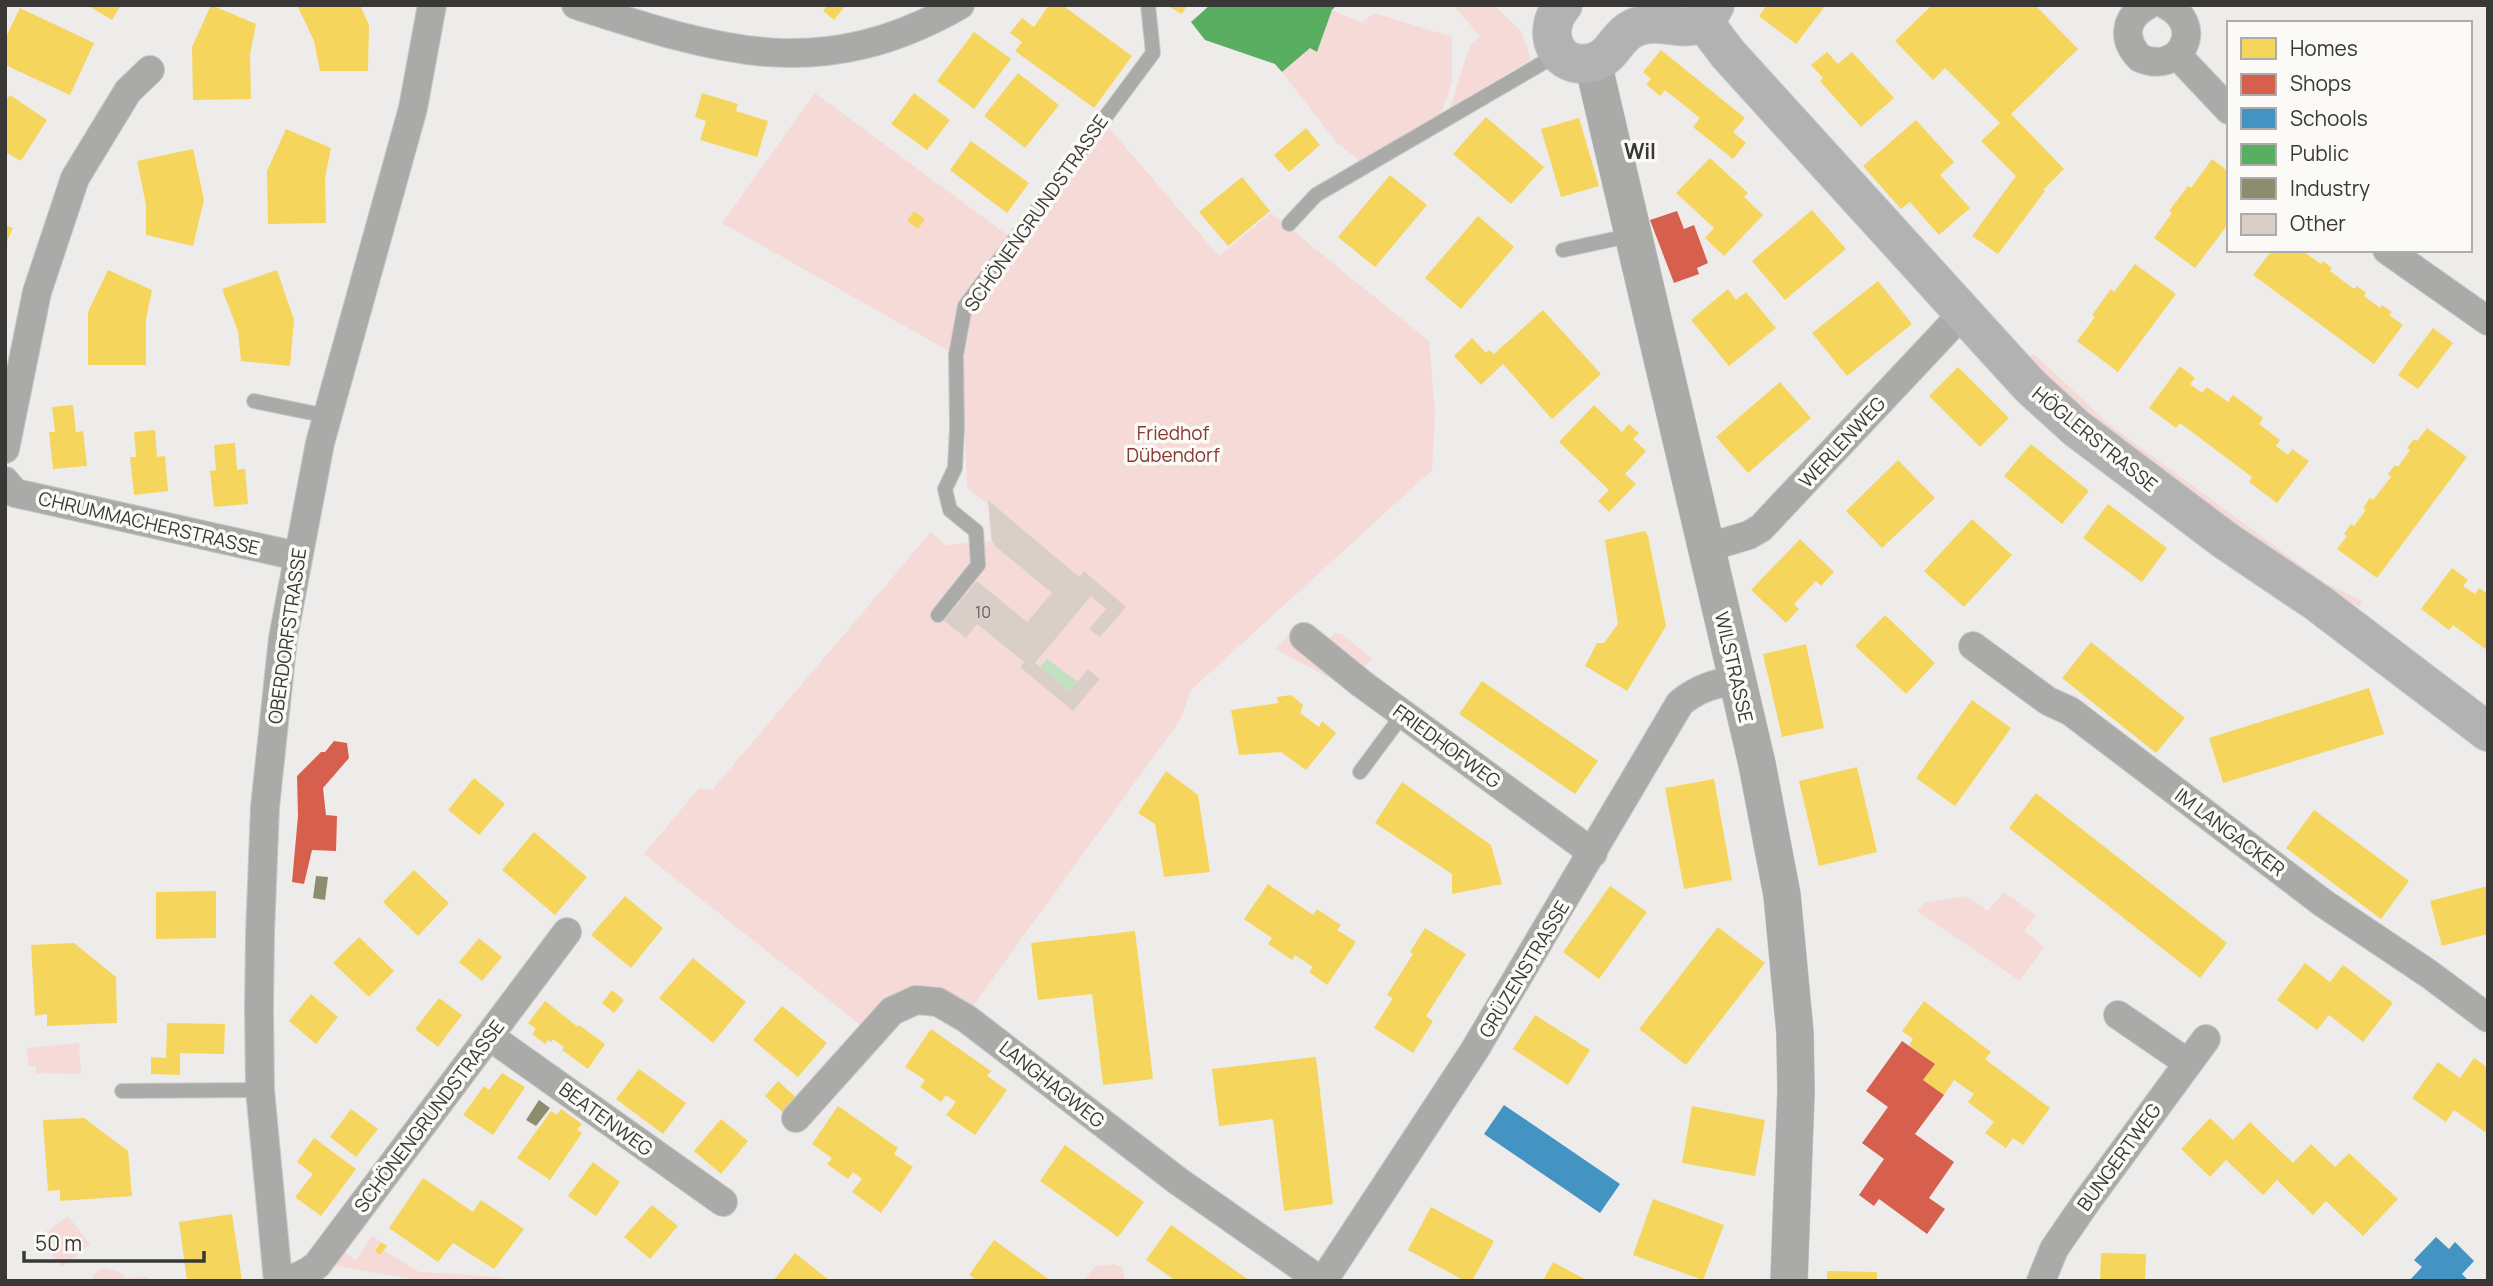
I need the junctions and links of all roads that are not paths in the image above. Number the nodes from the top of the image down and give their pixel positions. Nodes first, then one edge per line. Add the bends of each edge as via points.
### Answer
1 (432, 5) edge
2 (576, 5) edge
3 (960, 5) edge
4 (1148, 5) edge
5 (2165, 6) edge
6 (1558, 7) edge
7 (1709, 13) edge
8 (909, 17) edge
9 (2177, 55) junction
10 (1576, 58) junction
11 (150, 70) dead end
12 (2227, 108) edge
13 (1289, 224) dead end
14 (1633, 235) junction
15 (1563, 250) dead end
16 (2390, 252) edge
17 (1963, 313) junction
18 (2488, 321) edge
19 (254, 401) dead end
20 (327, 416) junction
21 (5, 449) edge
22 (5, 481) edge
23 (1706, 548) junction
24 (297, 556) junction
25 (938, 615) dead end
26 (1304, 637) dead end
27 (1973, 646) dead end
28 (1737, 679) junction
29 (1404, 714) junction
30 (2488, 732) edge
31 (1360, 772) dead end
32 (1593, 853) junction
33 (567, 932) dead end
34 (2118, 1015) dead end
35 (2488, 1018) edge
36 (489, 1036) junction
37 (2206, 1039) dead end
38 (2188, 1063) junction
39 (260, 1090) junction
40 (122, 1091) dead end
41 (796, 1118) dead end
42 (723, 1202) dead end
43 (278, 1281) edge
44 (1322, 1281) edge
45 (1789, 1281) edge
46 (2040, 1281) edge

1 - 20 street, OBERDORFSTRASSE via 414,108
2 - 8 street via 671,36 735,50 790,55 851,48
3 - 8 street
4 - 25 lane, SCHÖNENGRUNDSTRASSE via 1153,52 965,306 956,355 955,468 945,489 950,510 976,531 978,565
5 - 9 street via 2184,22 2186,40
5 - 9 street via 2134,15 2128,42 2149,62
6 - 10 main road via 1551,38
7 - 10 main road via 1689,27 1639,26 1622,35 1606,56
7 - 17 main road, HÖGLERSTRASSE via 1728,54
9 - 12 street
10 - 13 lane via 1316,195
10 - 14 street, WILSTRASSE
11 - 21 street via 128,91 75,178 37,292
14 - 15 lane
14 - 23 street, WILSTRASSE
16 - 18 street
17 - 23 street, WERLENWEG via 1761,528
17 - 30 main road, HÖGLERSTRASSE via 2031,386 2102,449 2225,541 2318,603
19 - 20 lane
20 - 24 street, OBERDORFSTRASSE
22 - 24 street, CHRUMMACHERSTRASSE via 15,493
23 - 28 street, WILSTRASSE
24 - 39 street, OBERDORFSTRASSE via 265,807
26 - 29 street, FRIEDHOFWEG
27 - 35 street, IM LANGACKER via 2048,701 2070,711 2323,903
28 - 32 street, GRÜZENSTRASSE via 1709,685 1681,703
28 - 45 street, WILSTRASSE via 1771,829 1790,970 1796,1092
29 - 31 lane
29 - 32 street, FRIEDHOFWEG
32 - 44 street, GRÜZENSTRASSE via 1474,1051
33 - 36 street, SCHÖNENGRUNDSTRASSE
34 - 38 street
36 - 42 street, BEATENWEG
36 - 43 street, SCHÖNENGRUNDSTRASSE via 317,1265 307,1273
37 - 38 street, BUNGERTWEG
38 - 46 street, BUNGERTWEG via 2054,1249
39 - 40 lane
39 - 43 street, OBERDORFSTRASSE
41 - 44 street, LANGHAGWEG via 892,1011 916,1000 938,1002 967,1019 1178,1181

